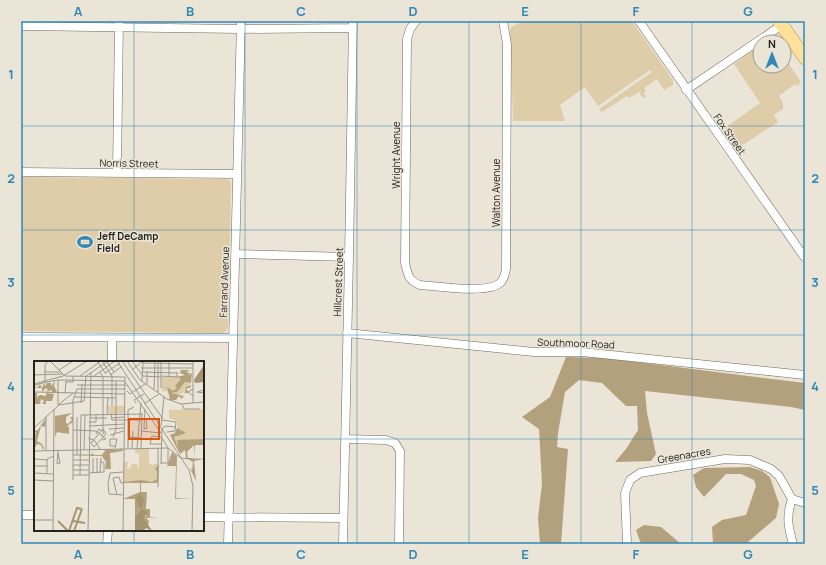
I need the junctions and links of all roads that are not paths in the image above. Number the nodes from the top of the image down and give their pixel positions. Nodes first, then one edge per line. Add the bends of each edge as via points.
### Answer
1 (416, 21) edge
2 (503, 21) edge
3 (639, 21) edge
4 (781, 23) edge
5 (119, 24) edge
6 (240, 25) edge
7 (353, 25) edge
8 (21, 26) edge
9 (805, 58) edge
10 (686, 90) junction
11 (21, 172) edge
12 (117, 173) junction
13 (237, 174) junction
14 (236, 254) junction
15 (349, 257) junction
16 (805, 258) edge
17 (420, 285) joint
18 (347, 333) junction
19 (21, 337) edge
20 (112, 338) junction
21 (232, 338) junction
22 (112, 361) edge
23 (805, 375) edge
24 (345, 439) junction
25 (792, 499) junction
26 (805, 503) edge
27 (21, 515) edge
28 (34, 515) edge
29 (204, 516) edge
30 (228, 517) junction
31 (343, 518) junction
32 (108, 531) edge
33 (107, 544) edge
34 (228, 544) edge
35 (343, 544) edge
36 (399, 544) edge
37 (627, 544) edge
38 (793, 544) edge

1 - 17 street, Wright Avenue via 407,39 405,263 408,276
2 - 17 street, Walton Avenue via 507,44 504,277 494,287 484,289
3 - 10 street, Fox Street
4 - 9 main road
4 - 10 street
5 - 6 street
5 - 8 street
5 - 12 street
6 - 7 street
6 - 13 street, Farrand Avenue
7 - 15 street, Hillcrest Street
10 - 16 street, Fox Street
11 - 12 street, Norris Street
12 - 13 street, Norris Street
13 - 14 street, Farrand Avenue
14 - 15 street
14 - 21 street, Farrand Avenue
15 - 18 street, Hillcrest Street
18 - 23 street, Southmoor Road via 534,352 590,352
18 - 24 street, Hillcrest Street
19 - 20 street
20 - 21 street
20 - 22 street
21 - 30 street, Farrand Avenue
24 - 31 street, Hillcrest Street
24 - 36 street via 386,440 396,443 400,451
25 - 26 street
25 - 37 street, Greenacres via 779,476 771,469 750,460 725,459 640,473 630,480 625,493
25 - 38 street via 788,525
27 - 28 street
29 - 30 street
30 - 31 street
30 - 34 street, Farrand Avenue
31 - 35 street, Hillcrest Street
32 - 33 street

